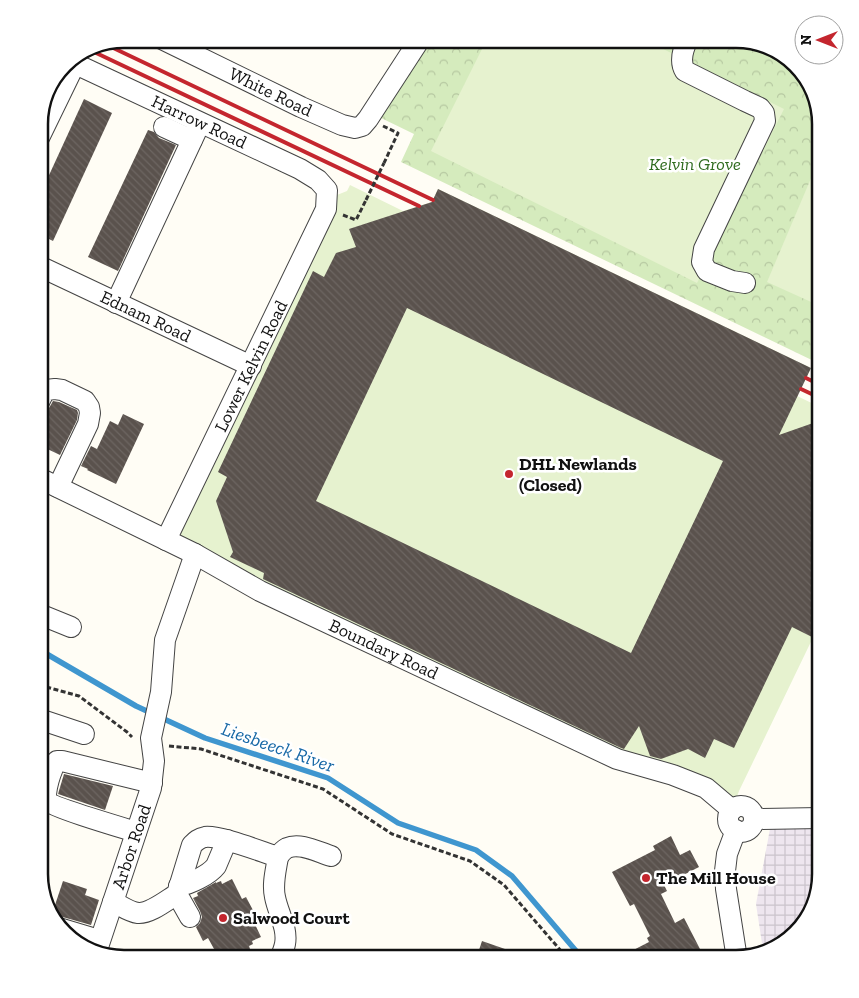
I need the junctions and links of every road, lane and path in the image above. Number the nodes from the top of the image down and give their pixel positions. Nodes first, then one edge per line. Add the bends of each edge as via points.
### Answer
1 (185, 48) edge
2 (414, 48) edge
3 (684, 48) edge
4 (76, 65) edge
5 (66, 75) edge
6 (48, 116) edge
7 (164, 127) dead end
8 (196, 132) junction
9 (398, 133) dead end
10 (327, 190) joint
11 (356, 220) dead end
12 (48, 270) edge
13 (744, 284) dead end
14 (116, 302) junction
15 (251, 366) junction
16 (48, 390) edge
17 (48, 482) edge
18 (58, 487) junction
19 (166, 540) junction
20 (195, 554) junction
21 (48, 617) edge
22 (71, 626) dead end
23 (48, 687) edge
24 (48, 721) edge
25 (84, 734) dead end
26 (143, 739) junction
27 (154, 761) junction
28 (152, 783) junction
29 (48, 784) edge
30 (48, 802) edge
31 (732, 810) junction
32 (812, 818) edge
33 (754, 819) junction
34 (736, 830) junction
35 (136, 832) junction
36 (226, 840) junction
37 (331, 856) dead end
38 (278, 857) junction
39 (178, 890) junction
40 (112, 902) junction
41 (190, 917) dead end
42 (98, 946) edge
43 (283, 950) edge
44 (560, 950) edge
45 (735, 950) edge

1 - 2 street, White Road via 301,107 355,128 368,119
3 - 13 street via 682,66 686,71 760,108 764,113 765,121 704,249 702,262 708,271
4 - 8 street, Harrow Road
5 - 6 street
7 - 8 street
8 - 10 street, Harrow Road via 300,169
8 - 14 street
9 - 11 path, bridge
10 - 15 street, Lower Kelvin Road via 326,209
12 - 14 street, Ednam Road
14 - 15 street, Ednam Road
15 - 19 street, Lower Kelvin Road
16 - 18 street via 62,390 85,401 90,413 88,424
17 - 18 street, Boundary Road
18 - 19 street, Boundary Road
19 - 20 street, Boundary Road
20 - 26 street, Arbor Road via 165,640 161,692
20 - 31 street, Boundary Road via 260,591 618,759 706,788
21 - 22 street
23 - 26 path via 79,696 127,732
24 - 25 street
26 - 27 street, Arbor Road
27 - 28 street, Arbor Road
27 - 44 path via 163,746 201,749 323,789 392,834 470,861 504,885
28 - 29 street via 57,761
28 - 35 street, Arbor Road
30 - 35 street
31 - 33 street via 745,807 752,812
31 - 34 street via 729,821
32 - 33 street
33 - 34 street via 749,829
34 - 45 street via 725,871
35 - 40 street, Arbor Road
36 - 38 street
36 - 39 street via 214,870
36 - 39 street via 209,836 196,840
37 - 38 street via 296,846 287,848
38 - 43 street via 274,890 286,937
39 - 40 street via 144,912 133,912
39 - 41 street
40 - 42 street, Arbor Road

